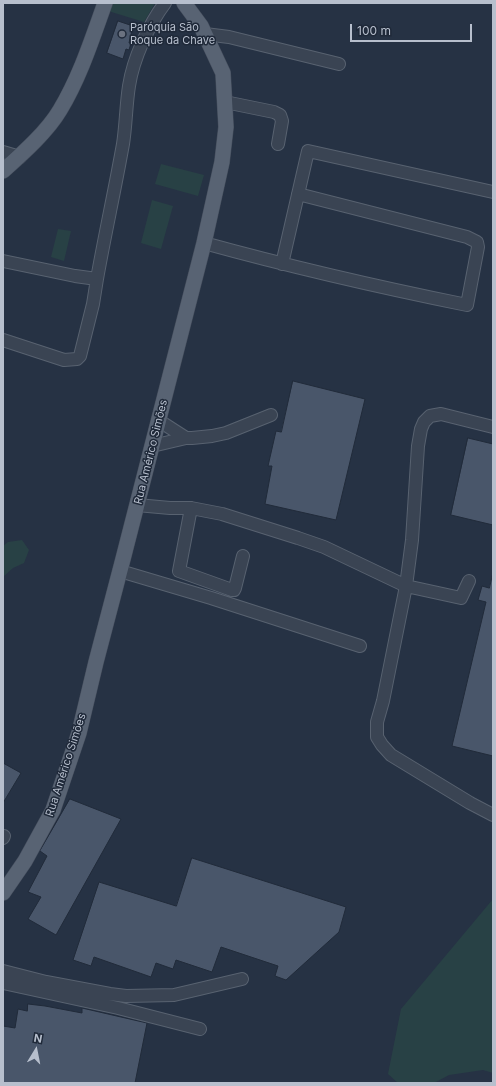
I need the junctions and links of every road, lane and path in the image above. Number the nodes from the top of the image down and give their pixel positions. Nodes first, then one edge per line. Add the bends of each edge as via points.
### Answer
1 (105, 3) edge
2 (165, 3) edge
3 (184, 3) edge
4 (205, 34) junction
5 (338, 64) dead end
6 (225, 102) junction
7 (278, 144) dead end
8 (3, 152) edge
9 (20, 157) junction
10 (3, 170) edge
11 (493, 192) edge
12 (298, 194) junction
13 (204, 243) junction
14 (3, 261) edge
15 (282, 264) junction
16 (97, 279) junction
17 (3, 340) edge
18 (271, 415) dead end
19 (158, 420) junction
20 (493, 427) edge
21 (186, 438) junction
22 (152, 446) junction
23 (137, 505) junction
24 (191, 508) junction
25 (243, 556) dead end
26 (120, 571) junction
27 (469, 581) dead end
28 (406, 586) junction
29 (360, 646) dead end
30 (493, 815) edge
31 (3, 893) edge
32 (3, 971) edge
33 (242, 979) dead end
34 (3, 983) edge
35 (200, 1029) dead end

1 - 9 main road via 78,74 59,111
2 - 16 street via 133,64 128,86 123,142
3 - 4 main road, Rua Américo Simões
4 - 5 street via 229,37
4 - 6 main road, Rua Américo Simões via 223,74
6 - 7 street via 280,115 282,121
6 - 13 main road, Rua Américo Simões via 226,127 222,162
8 - 9 street
9 - 10 main road
11 - 12 street via 308,151
12 - 15 street
12 - 15 street via 467,237 477,242 467,305
13 - 15 street
13 - 19 main road, Rua Américo Simões
14 - 16 street
16 - 17 street via 80,356 77,359 64,360
18 - 21 street via 226,433
19 - 21 street
19 - 22 main road, Rua Américo Simões
20 - 28 street via 441,414 430,416 424,422 418,446 412,540
21 - 22 street
22 - 23 main road, Rua Américo Simões
23 - 24 street
23 - 26 main road, Rua Américo Simões
24 - 25 street via 178,571 234,590
24 - 28 street via 222,514 318,545
26 - 29 street
26 - 31 main road, Rua Américo Simões via 79,733 53,810 25,861
27 - 28 street via 461,598
28 - 30 street via 378,722 378,737 391,755
32 - 33 street via 46,982 126,996 174,995
34 - 35 street

